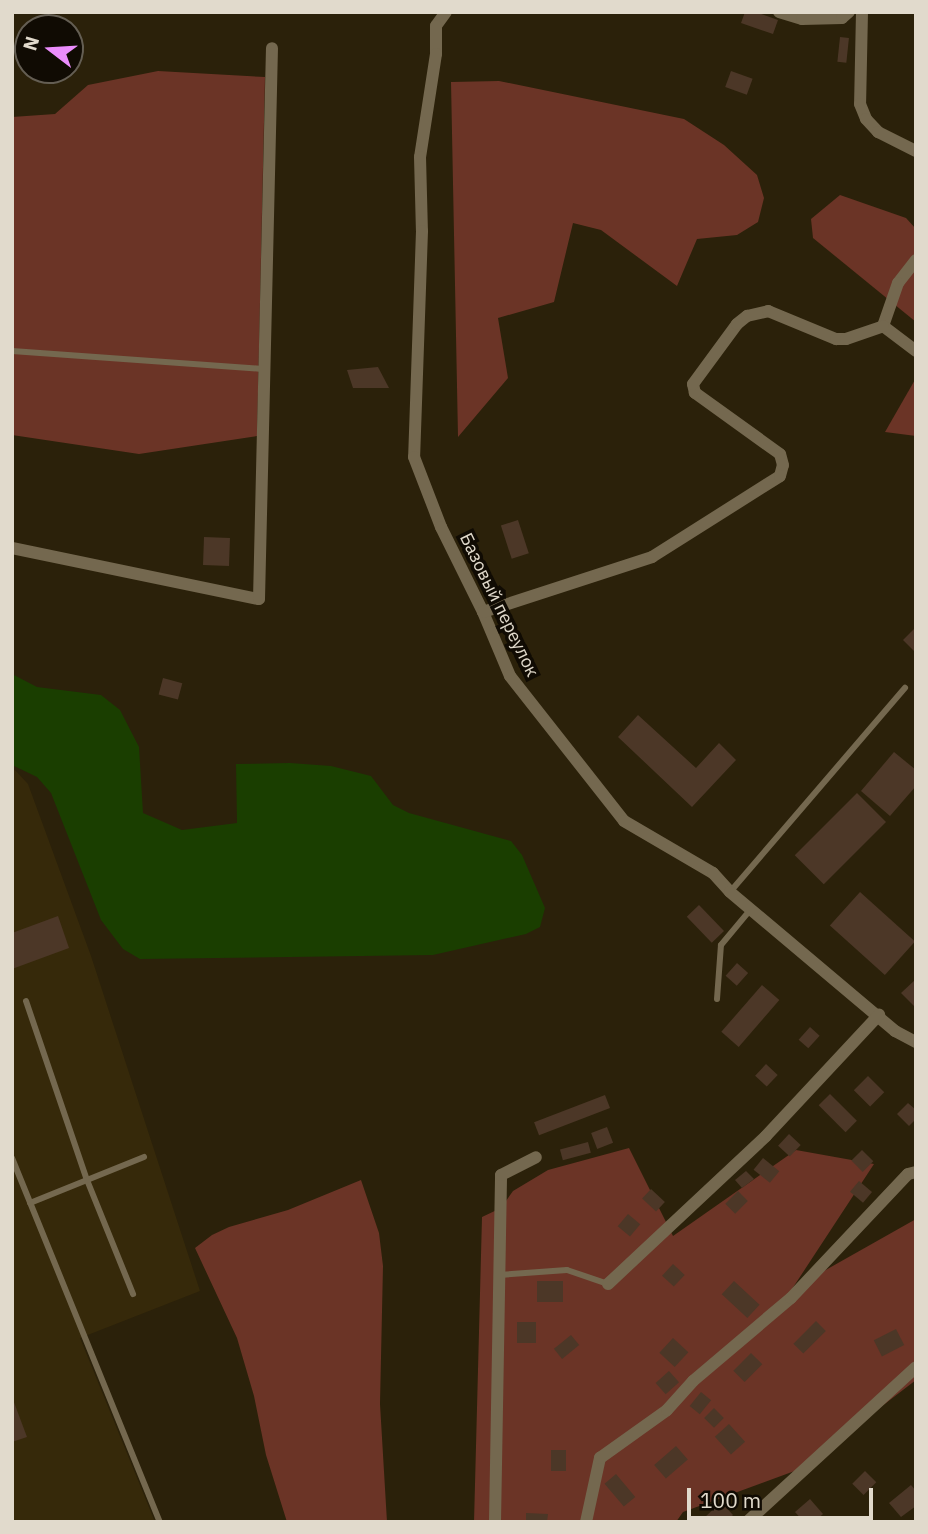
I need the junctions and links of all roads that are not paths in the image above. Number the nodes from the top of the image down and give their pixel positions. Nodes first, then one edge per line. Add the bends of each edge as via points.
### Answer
1 (446, 12) edge
2 (779, 12) edge
3 (849, 12) edge
4 (862, 12) edge
5 (272, 48) dead end
6 (916, 151) edge
7 (916, 260) edge
8 (883, 326) junction
9 (12, 351) edge
10 (916, 351) edge
11 (265, 369) junction
12 (12, 548) edge
13 (483, 612) junction
14 (905, 688) dead end
15 (730, 892) junction
16 (752, 908) junction
17 (717, 999) dead end
18 (26, 1001) dead end
19 (879, 1015) junction
20 (916, 1042) edge
21 (144, 1157) dead end
22 (536, 1157) dead end
23 (12, 1158) edge
24 (916, 1172) edge
25 (87, 1180) junction
26 (30, 1203) junction
27 (499, 1275) junction
28 (608, 1284) joint
29 (133, 1294) dead end
30 (916, 1367) edge
31 (160, 1522) edge
32 (495, 1522) edge
33 (586, 1522) edge
34 (747, 1522) edge

1 - 13 street, Базовый переулок via 436,26 436,54 419,157 422,231 414,457 441,527
2 - 3 street via 802,19 842,18
4 - 6 street via 860,104 878,132
5 - 11 street
7 - 8 street via 898,283
8 - 10 street
8 - 13 street via 836,339 768,311 747,316 693,384 695,393 780,454 780,476 652,558
9 - 11 lane
11 - 12 street via 259,599
13 - 15 street, Базовый переулок via 510,676 624,821 713,873
14 - 15 lane
15 - 16 street, Базовый переулок
16 - 17 lane via 721,945
16 - 19 street, Базовый переулок
18 - 25 lane
19 - 20 street, Базовый переулок
19 - 28 street via 766,1136
21 - 25 lane
22 - 27 street via 501,1175
23 - 26 lane
24 - 33 street via 908,1174 791,1298 693,1381 667,1410 600,1458
25 - 26 lane
25 - 29 lane
26 - 31 lane
27 - 28 lane via 567,1270
27 - 32 street
30 - 34 street

